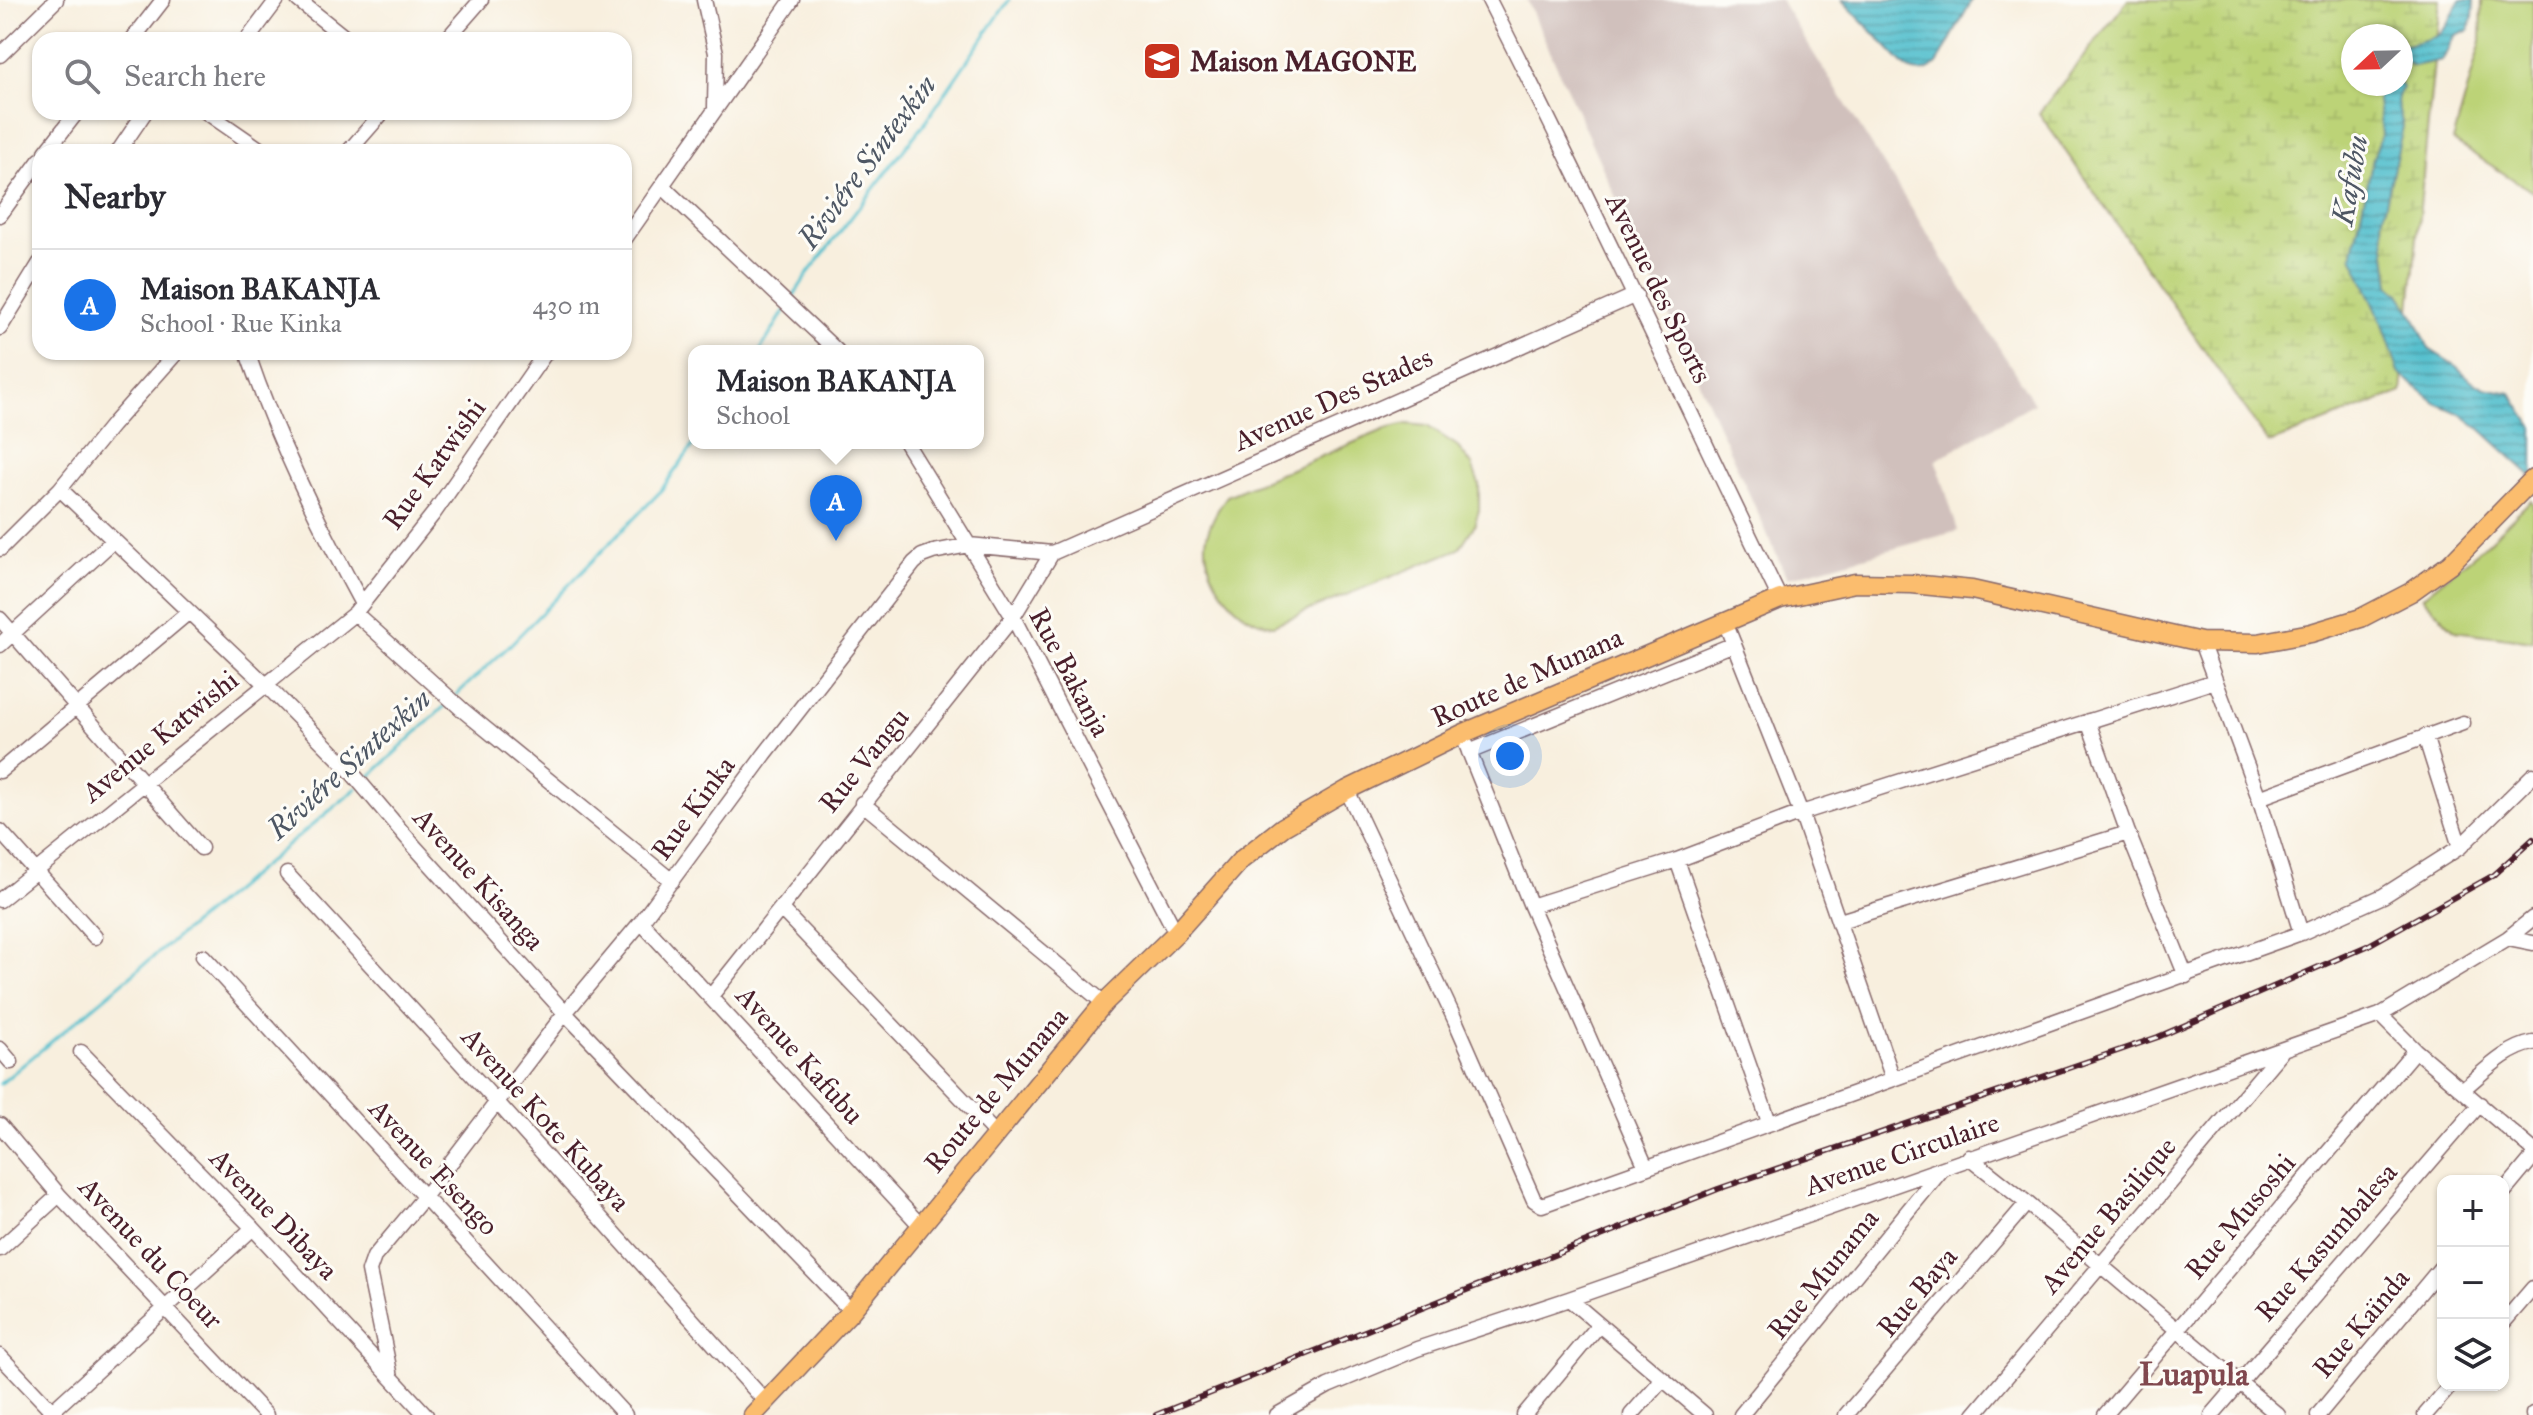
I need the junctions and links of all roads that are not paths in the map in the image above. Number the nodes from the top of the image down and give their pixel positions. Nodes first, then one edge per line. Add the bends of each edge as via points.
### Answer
1 (56, 0) edge
2 (163, 0) edge
3 (277, 0) edge
4 (298, 0) edge
5 (481, 0) edge
6 (704, 0) edge
7 (792, 0) edge
8 (1489, 0) edge
9 (138, 32) edge
10 (253, 32) edge
11 (338, 32) edge
12 (453, 32) edge
13 (0, 55) edge
14 (715, 107) junction
15 (71, 120) edge
16 (140, 120) edge
17 (218, 120) edge
18 (376, 120) edge
19 (52, 144) edge
20 (123, 144) edge
21 (252, 144) edge
22 (355, 144) edge
23 (32, 171) edge
24 (662, 186) junction
25 (0, 215) edge
26 (632, 229) edge
27 (32, 276) edge
28 (1636, 295) junction
29 (0, 328) edge
30 (830, 345) edge
31 (170, 360) edge
32 (250, 360) edge
33 (540, 360) edge
34 (910, 449) edge
35 (2529, 483) edge
36 (60, 489) junction
37 (113, 541) junction
38 (969, 545) junction
39 (0, 549) edge
40 (1052, 553) junction
41 (1780, 599) junction
42 (358, 609) junction
43 (189, 612) junction
44 (1013, 617) junction
45 (0, 619) edge
46 (1725, 622) junction
47 (13, 633) junction
48 (2201, 642) junction
49 (1734, 644) junction
50 (0, 645) edge
51 (2215, 681) junction
52 (265, 684) junction
53 (77, 708) junction
54 (2088, 721) junction
55 (2463, 723) dead end
56 (2425, 736) junction
57 (1466, 743) junction
58 (0, 771) edge
59 (2533, 775) edge
60 (143, 783) junction
61 (1347, 790) junction
62 (2259, 798) junction
63 (862, 803) junction
64 (1801, 813) junction
65 (0, 831) edge
66 (2128, 833) junction
67 (2460, 847) junction
68 (201, 848) dead end
69 (1677, 860) junction
70 (35, 871) junction
71 (287, 874) dead end
72 (672, 881) junction
73 (0, 900) edge
74 (1531, 906) junction
75 (781, 909) junction
76 (2533, 918) edge
77 (1840, 921) junction
78 (641, 922) junction
79 (1176, 933) junction
80 (2301, 933) junction
81 (95, 937) dead end
82 (2508, 938) junction
83 (2533, 943) edge
84 (203, 956) dead end
85 (2186, 976) junction
86 (711, 996) junction
87 (1104, 1003) junction
88 (565, 1013) junction
89 (2380, 1015) junction
90 (2533, 1043) edge
91 (0, 1049) edge
92 (2283, 1050) junction
93 (2415, 1050) junction
94 (81, 1052) dead end
95 (11, 1062) dead end
96 (1893, 1079) junction
97 (2463, 1089) junction
98 (496, 1101) junction
99 (2480, 1104) junction
100 (1769, 1122) junction
101 (0, 1125) edge
102 (996, 1134) junction
103 (2533, 1150) edge
104 (1969, 1157) junction
105 (2533, 1157) edge
106 (1646, 1167) junction
107 (1944, 1167) junction
108 (2509, 1186) edge
109 (59, 1195) junction
110 (425, 1196) junction
111 (2027, 1203) junction
112 (920, 1225) junction
113 (253, 1228) junction
114 (0, 1249) edge
115 (2100, 1264) junction
116 (2437, 1272) edge
117 (2533, 1288) edge
118 (1569, 1299) junction
119 (166, 1305) junction
120 (851, 1311) junction
121 (2506, 1319) edge
122 (1599, 1325) junction
123 (2178, 1331) junction
124 (0, 1356) edge
125 (391, 1377) junction
126 (1662, 1380) junction
127 (2240, 1382) junction
128 (2446, 1391) edge
129 (1302, 1402) junction
130 (759, 1408) edge
131 (52, 1414) edge
132 (266, 1415) edge
133 (426, 1415) edge
134 (625, 1415) edge
135 (1277, 1415) edge
136 (1291, 1415) edge
137 (1524, 1415) edge
138 (1631, 1415) edge
139 (1705, 1415) edge
140 (1741, 1415) edge
141 (1846, 1415) edge
142 (1974, 1415) edge
143 (2105, 1415) edge
144 (2212, 1415) edge
145 (2278, 1415) edge
146 (2318, 1415) edge
147 (2425, 1415) edge

1 - 13 street
2 - 9 street
3 - 10 street
4 - 11 street
5 - 12 street
6 - 14 street via 716,53
7 - 14 street
8 - 28 street, Avenue des Sports
14 - 24 street
15 - 19 street
16 - 20 street
17 - 21 street
18 - 22 street
23 - 25 street
24 - 26 street
24 - 30 street
27 - 29 street
28 - 40 street, Avenue Des Stades
28 - 41 street, Avenue des Sports
31 - 36 street
32 - 42 street
33 - 42 street, Rue Katwishi via 434,513
34 - 38 street, Rue Bakanja
35 - 48 main road, Route de Munana via 2450,564 2361,618 2258,643
36 - 37 street, Avenue Kisanga
36 - 39 street
37 - 43 street, Avenue Kisanga
37 - 47 street
38 - 40 street, Rue Kinka
38 - 44 street, Rue Bakanja
38 - 72 street, Rue Kinka via 933,552 914,563
40 - 44 street, Rue Vangu
41 - 46 main road, Route de Munana
41 - 48 main road, Route de Munana via 1855,583 1972,590
42 - 52 street, Avenue Katwishi
42 - 72 street via 465,712
43 - 52 street, Avenue Kisanga
43 - 53 street
44 - 63 street, Rue Vangu
44 - 79 street, Rue Bakanja
45 - 47 street
46 - 49 street
46 - 57 main road, Route de Munana
47 - 50 street
47 - 53 street
48 - 51 street
49 - 57 street
49 - 64 street
51 - 54 street
51 - 62 street
52 - 60 street, Avenue Katwishi
52 - 88 street, Avenue Kisanga via 347,767
53 - 58 street
53 - 60 street
54 - 64 street
54 - 66 street
55 - 56 street
56 - 62 street
56 - 67 street
57 - 61 main road, Route de Munana
57 - 74 street
59 - 67 street
60 - 68 street
60 - 70 street, Avenue Katwishi
61 - 79 main road, Route de Munana via 1283,827 1241,860
61 - 106 street via 1534,1200 1542,1205
62 - 80 street
63 - 75 street, Rue Vangu
63 - 87 street
64 - 69 street
64 - 77 street
65 - 70 street
66 - 77 street
66 - 85 street
67 - 80 street via 2383,896
69 - 74 street
69 - 100 street
70 - 73 street, Avenue Katwishi
70 - 81 street
71 - 98 street, Avenue Kote Kubaya
72 - 78 street, Rue Kinka
74 - 106 street
75 - 86 street, Rue Vangu
75 - 102 street
76 - 82 street, Avenue Circulaire
77 - 96 street
78 - 86 street, Avenue Kafubu
78 - 88 street, Rue Kinka
79 - 87 main road, Route de Munana
80 - 85 street
82 - 83 street
82 - 89 street, Avenue Circulaire
84 - 110 street, Avenue Esengo
85 - 96 street
86 - 112 street, Avenue Kafubu
87 - 102 main road, Route de Munana
88 - 98 street, Rue Kinka
88 - 120 street, Avenue Kisanga
89 - 92 street, Avenue Circulaire
89 - 93 street
90 - 97 street via 2501,1058
91 - 95 street
92 - 104 street, Avenue Circulaire
92 - 115 street, Avenue Basilique
93 - 97 street
93 - 123 street, Rue Musoshi
94 - 113 street, Avenue Dibaya
96 - 100 street
97 - 99 street
98 - 110 street, Rue Kinka
98 - 130 street, Avenue Kote Kubaya
99 - 103 street
99 - 127 street, Rue Kasumbalesa
100 - 106 street
101 - 109 street, Avenue du Coeur
102 - 112 main road, Route de Munana
104 - 107 street, Avenue Circulaire
104 - 111 street
105 - 108 street
107 - 118 street, Avenue Circulaire
107 - 140 street, Rue Munama
109 - 114 street
109 - 119 street, Avenue du Coeur
110 - 125 street, Rue Kinka via 374,1257 369,1271
110 - 134 street, Avenue Esengo
111 - 115 street
111 - 141 street, Rue Baya
112 - 120 main road, Route de Munana
113 - 119 street
113 - 125 street, Avenue Dibaya
115 - 123 street
115 - 142 street, Avenue Basilique
116 - 146 street, Rue Kaïnda
117 - 121 street
118 - 122 street
118 - 129 street, Avenue Circulaire via 1417,1349
119 - 131 street
119 - 132 street, Avenue du Coeur
120 - 130 main road, Route de Munana
122 - 126 street
122 - 137 street
123 - 127 street
123 - 143 street, Rue Musoshi
124 - 131 street
125 - 133 street, Avenue Dibaya
126 - 138 street
126 - 139 street
127 - 144 street, Rue Kasumbalesa
127 - 145 street
128 - 147 street
129 - 135 street, Avenue Circulaire
129 - 136 street

